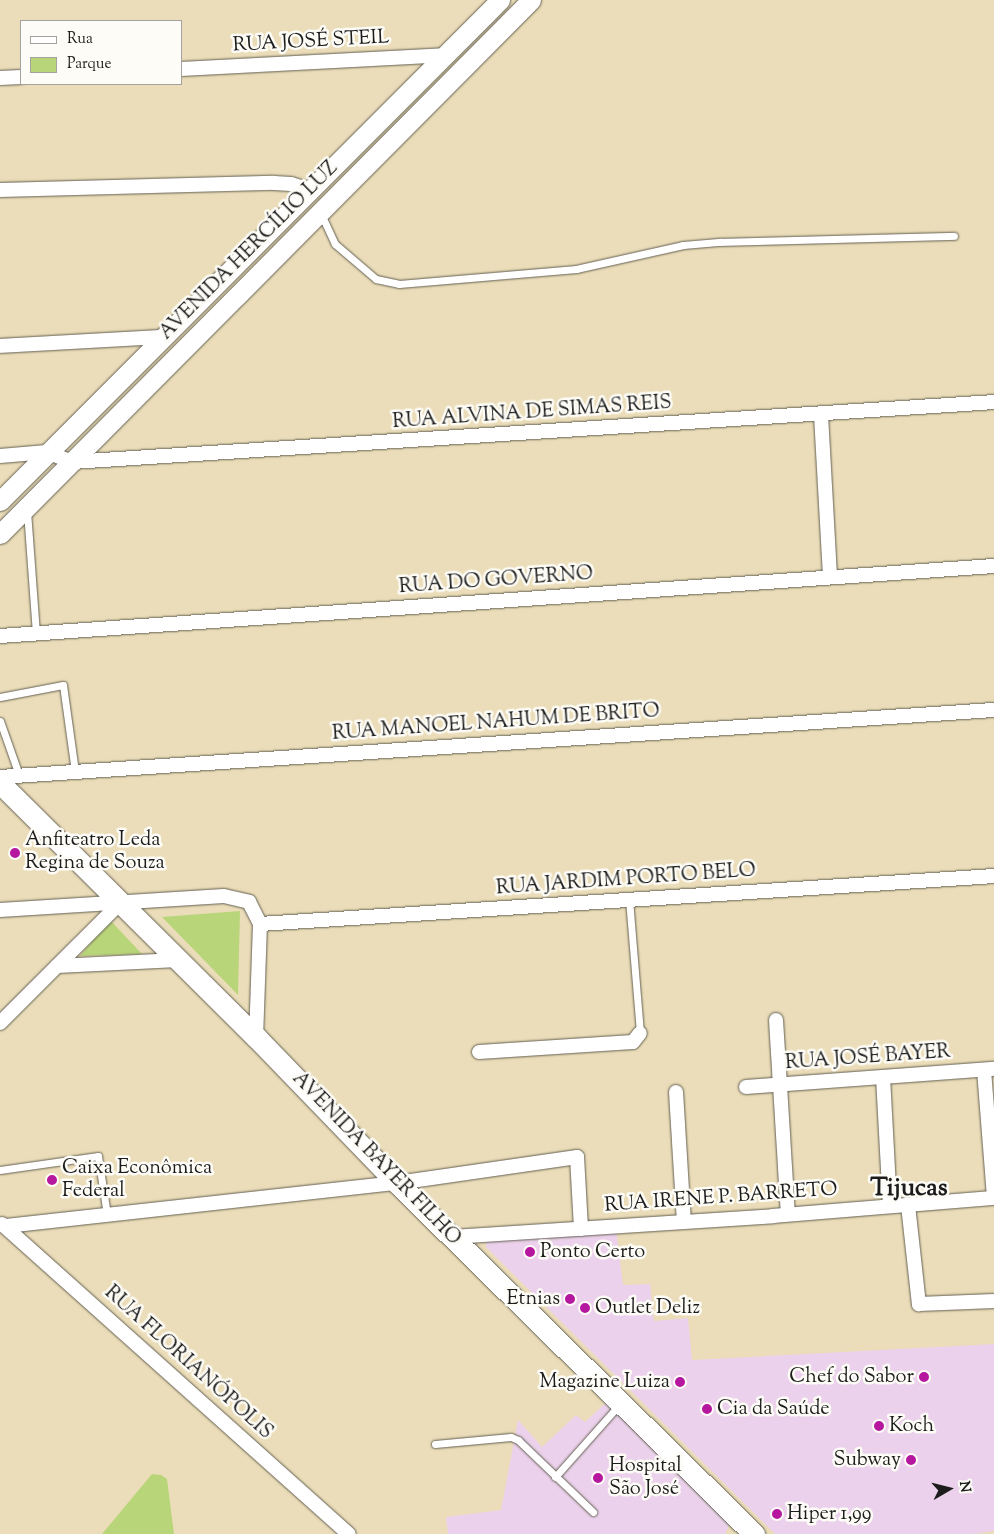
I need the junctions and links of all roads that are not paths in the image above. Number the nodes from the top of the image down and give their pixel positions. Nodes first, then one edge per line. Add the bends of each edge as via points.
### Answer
1 (500, 0) edge
2 (531, 0) edge
3 (444, 55) junction
4 (182, 68) edge
5 (20, 77) edge
6 (0, 78) edge
7 (0, 190) edge
8 (309, 190) junction
9 (320, 212) junction
10 (954, 236) dead end
11 (163, 337) junction
12 (0, 346) edge
13 (994, 402) edge
14 (820, 415) junction
15 (47, 452) junction
16 (0, 456) edge
17 (72, 462) junction
18 (0, 501) edge
19 (26, 508) junction
20 (0, 534) edge
21 (994, 566) edge
22 (830, 577) junction
23 (36, 634) junction
24 (0, 636) edge
25 (0, 697) edge
26 (994, 710) edge
27 (0, 721) edge
28 (75, 772) junction
29 (0, 777) edge
30 (9, 779) edge
31 (994, 876) edge
32 (629, 899) junction
33 (121, 902) junction
34 (0, 910) edge
35 (260, 924) junction
36 (178, 960) junction
37 (57, 966) junction
38 (776, 1020) dead end
39 (0, 1023) edge
40 (640, 1033) joint
41 (256, 1036) junction
42 (480, 1052) dead end
43 (989, 1070) edge
44 (884, 1077) junction
45 (780, 1085) junction
46 (746, 1087) dead end
47 (676, 1092) dead end
48 (0, 1170) edge
49 (397, 1183) junction
50 (994, 1197) edge
51 (908, 1205) junction
52 (890, 1206) junction
53 (788, 1214) junction
54 (108, 1216) junction
55 (684, 1221) junction
56 (3, 1224) edge
57 (581, 1229) junction
58 (452, 1237) junction
59 (994, 1301) edge
60 (621, 1403) junction
61 (435, 1444) dead end
62 (555, 1477) junction
63 (593, 1512) dead end
64 (349, 1534) edge
65 (754, 1534) edge

1 - 3 street, AVENIDA HERCÍLIO LUZ
2 - 9 street, AVENIDA HERCÍLIO LUZ
3 - 4 street, RUA JOSÉ STEIL
3 - 8 street, AVENIDA HERCÍLIO LUZ
5 - 6 street
7 - 8 street via 274,183
8 - 11 street, AVENIDA HERCÍLIO LUZ
9 - 10 lane via 335,244 376,279 399,284 568,270 683,245
9 - 17 street, AVENIDA HERCÍLIO LUZ
11 - 12 street
11 - 15 street, AVENIDA HERCÍLIO LUZ
13 - 14 street, RUA ALVINA DE SIMAS REIS
14 - 17 street, RUA ALVINA DE SIMAS REIS
14 - 22 street
15 - 16 street
15 - 17 street
15 - 18 street, AVENIDA HERCÍLIO LUZ
17 - 19 street, AVENIDA HERCÍLIO LUZ
19 - 20 street, AVENIDA HERCÍLIO LUZ
19 - 23 lane
21 - 22 street, RUA DO GOVERNO
22 - 23 street, RUA DO GOVERNO
23 - 24 street, RUA DO GOVERNO
25 - 28 lane via 63,686
26 - 28 street, RUA MANOEL NAHUM DE BRITO
27 - 30 lane
28 - 30 street, RUA MANOEL NAHUM DE BRITO
29 - 30 street, RUA MANOEL NAHUM DE BRITO
30 - 33 main road, AVENIDA BAYER FILHO
31 - 32 street, RUA JARDIM PORTO BELO
32 - 35 street, RUA JARDIM PORTO BELO
32 - 40 lane
33 - 34 street
33 - 35 street via 224,896 249,902
33 - 36 main road, AVENIDA BAYER FILHO
33 - 37 street
35 - 41 street
36 - 37 street
36 - 41 main road, AVENIDA BAYER FILHO
37 - 39 street
38 - 45 street
40 - 42 street via 633,1042
41 - 49 main road, AVENIDA BAYER FILHO
43 - 44 street, RUA JOSÉ BAYER
43 - 50 street
44 - 45 street, RUA JOSÉ BAYER
44 - 52 street
45 - 46 street, RUA JOSÉ BAYER
45 - 53 street
47 - 55 street
48 - 54 lane via 98,1156
49 - 54 street
49 - 57 street via 576,1157
49 - 58 main road, AVENIDA BAYER FILHO
50 - 51 street, RUA IRENE P. BARRETO
51 - 52 street, RUA IRENE P. BARRETO
51 - 59 street via 919,1304
52 - 53 street, RUA IRENE P. BARRETO
53 - 55 street, RUA IRENE P. BARRETO
54 - 56 street
55 - 57 street, RUA IRENE P. BARRETO
56 - 64 street, RUA FLORIANÓPOLIS
57 - 58 street, RUA IRENE P. BARRETO
58 - 60 main road, AVENIDA BAYER FILHO
60 - 62 lane
60 - 65 main road, AVENIDA BAYER FILHO
61 - 62 lane via 511,1437
62 - 63 lane

